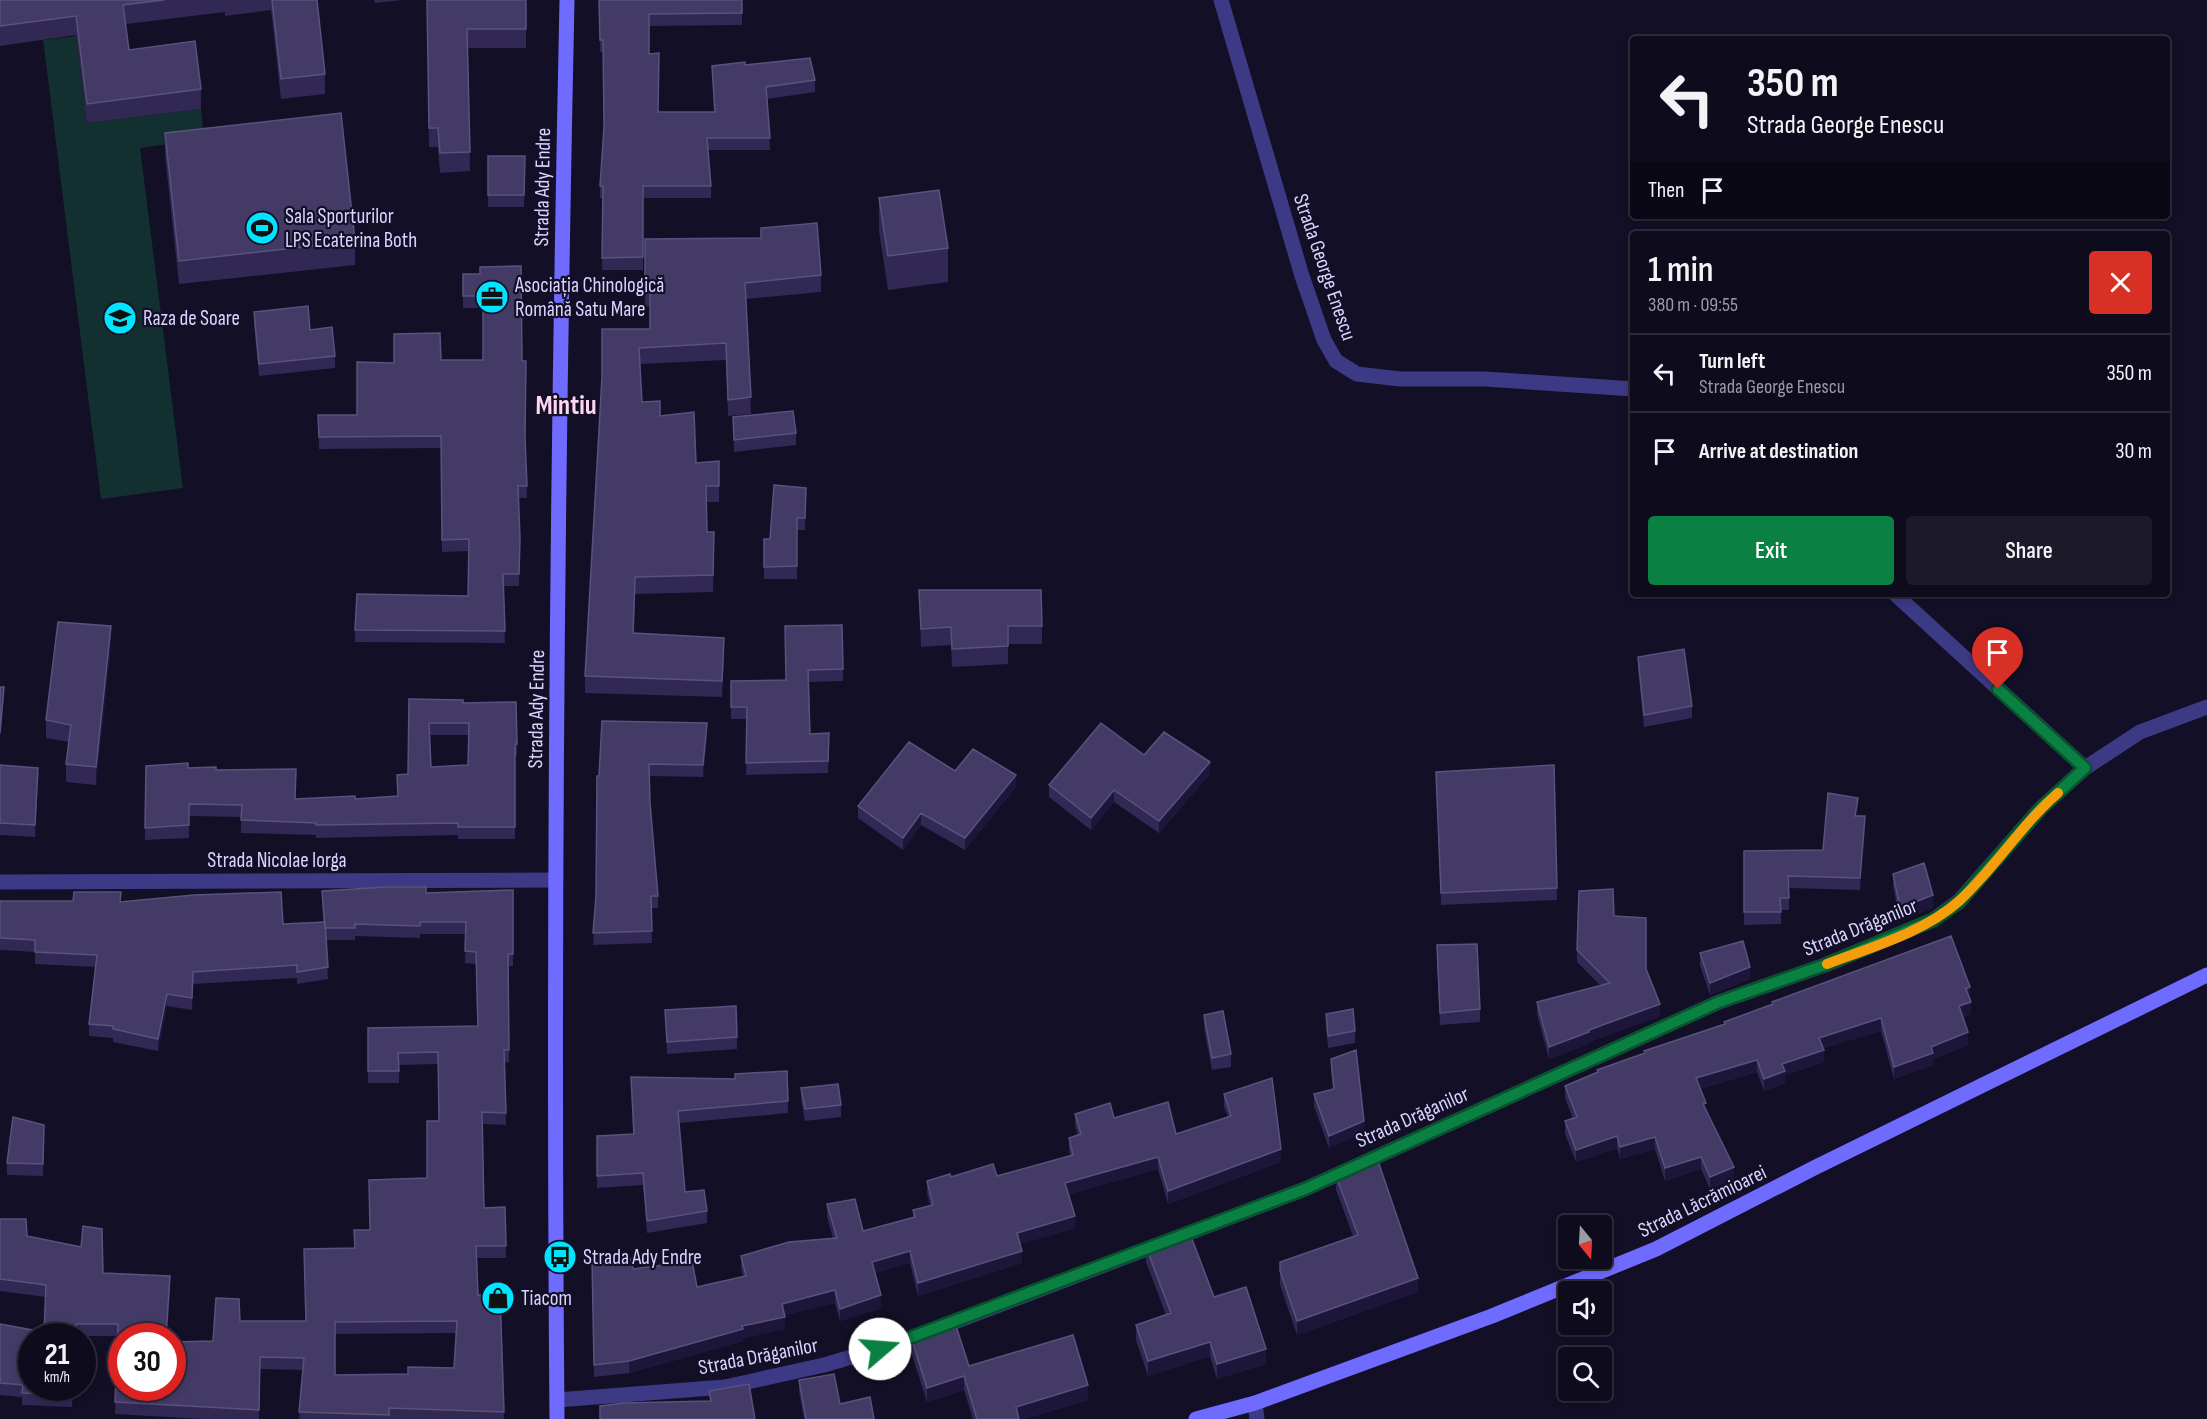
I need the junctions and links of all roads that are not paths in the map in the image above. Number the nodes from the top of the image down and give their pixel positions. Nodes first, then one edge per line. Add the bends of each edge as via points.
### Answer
1 (567, 0) edge
2 (1221, 0) edge
3 (1630, 389) edge
4 (1898, 597) edge
5 (2207, 708) edge
6 (2085, 768) junction
7 (555, 880) junction
8 (0, 882) edge
9 (2207, 975) edge
10 (557, 1400) junction
11 (1255, 1402) junction
12 (557, 1419) edge
13 (1196, 1419) edge
14 (1257, 1419) edge

1 - 7 main road, Strada Ady Endre
2 - 3 street, Strada George Enescu via 1302,276 1324,340 1336,361 1357,374 1400,379 1485,379
4 - 6 street
5 - 6 street, Strada Drăganilor via 2140,732
6 - 10 street, Strada Drăganilor via 2041,808 1959,902 1933,920 1825,965 1719,1002 1305,1189 899,1343 824,1365 725,1387
7 - 8 street, Strada Nicolae Iorga
7 - 10 main road, Strada Ady Endre
9 - 11 main road, Strada Lăcrămioarei via 1656,1249 1492,1316
10 - 12 main road, Strada Ady Endre
11 - 13 main road, Strada Lăcrămioarei
11 - 14 street

